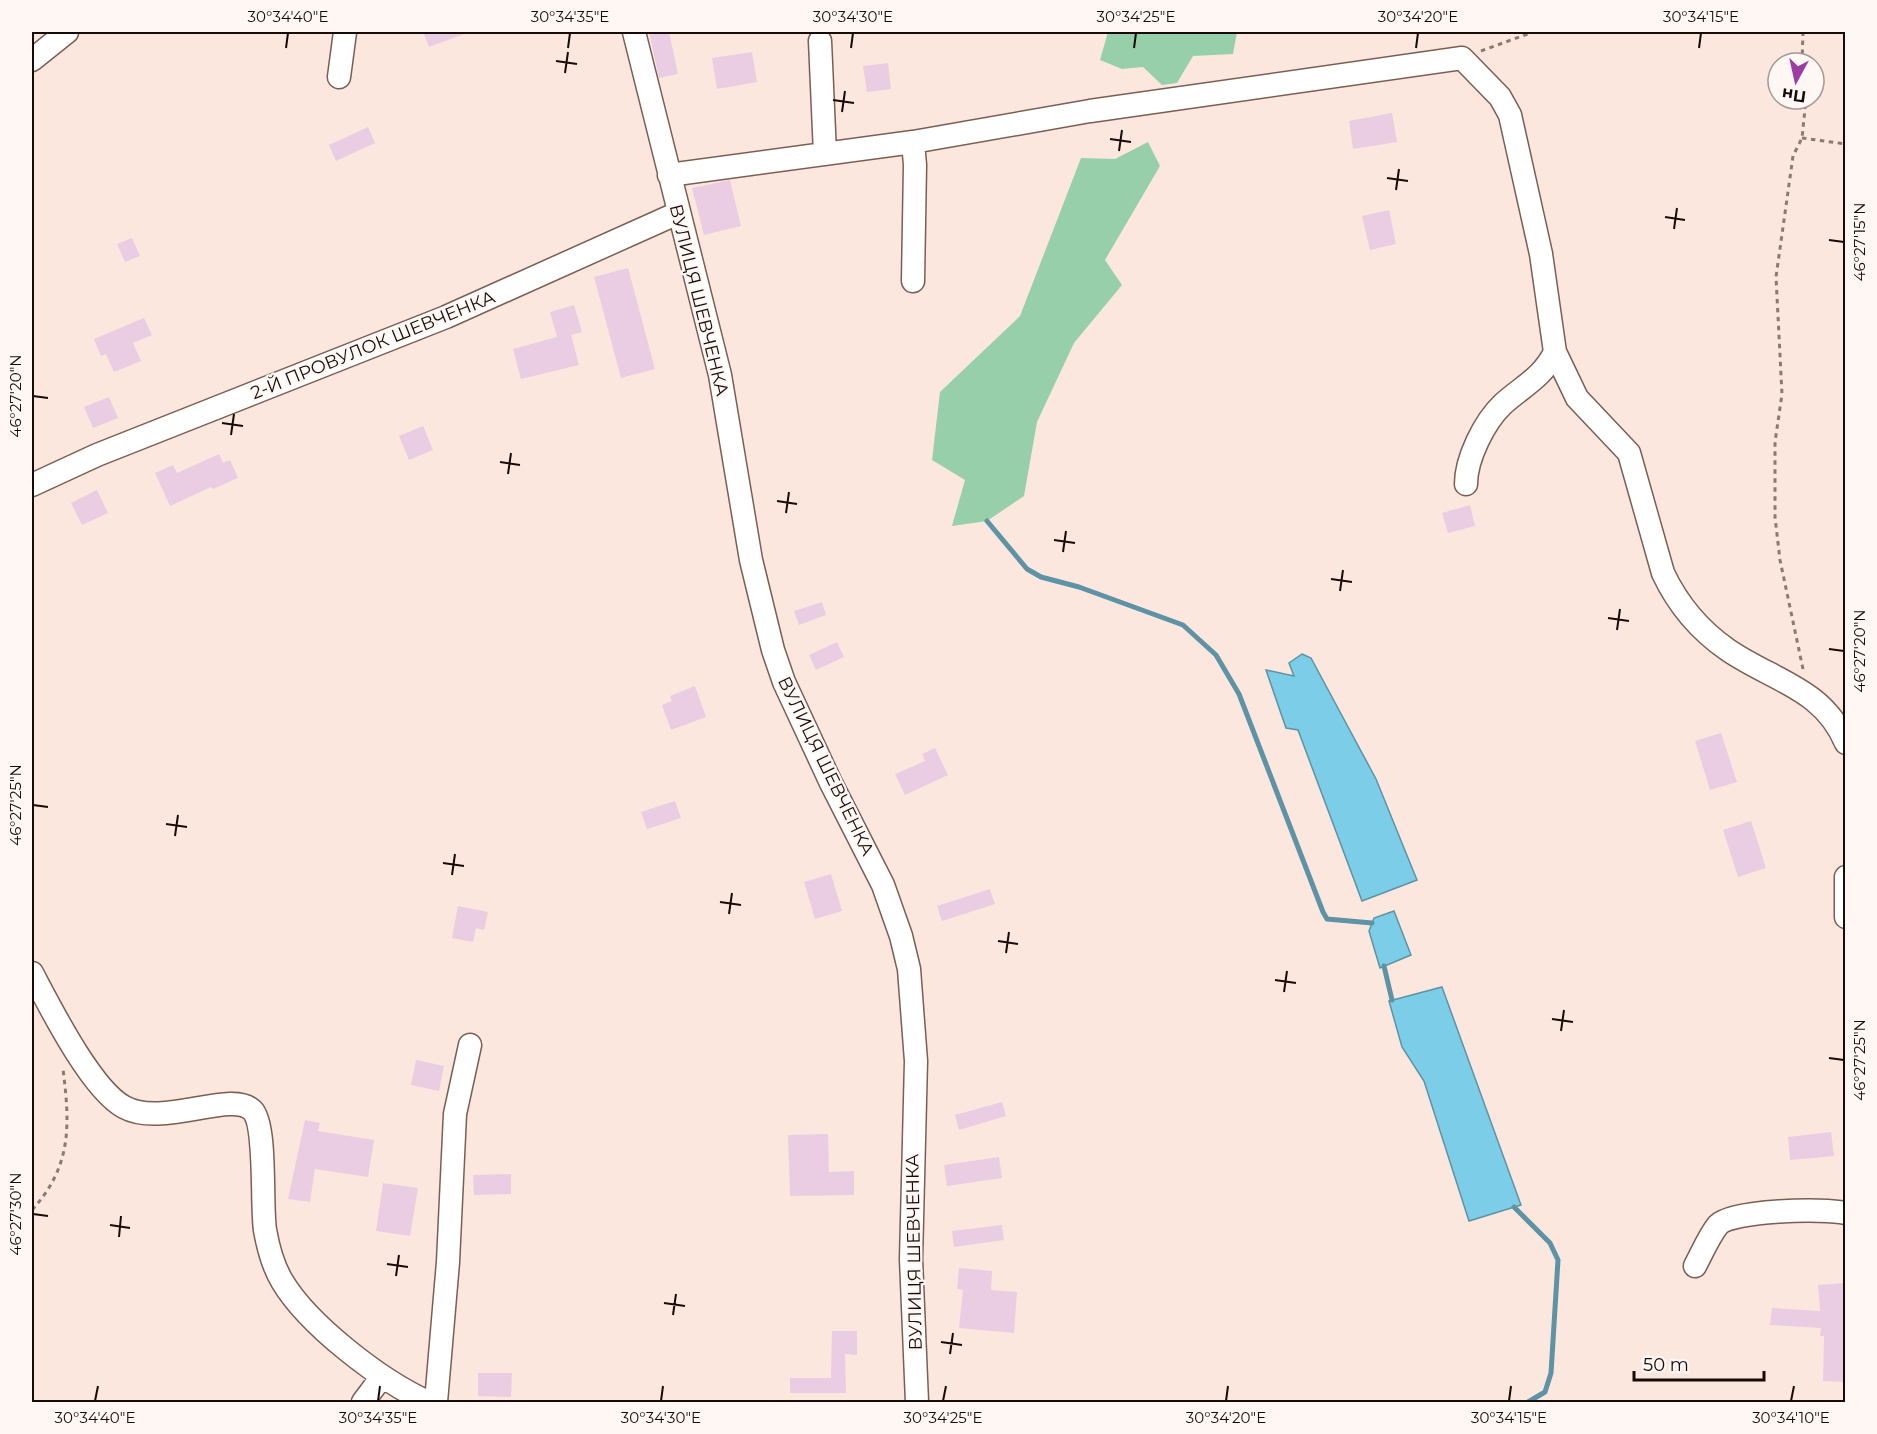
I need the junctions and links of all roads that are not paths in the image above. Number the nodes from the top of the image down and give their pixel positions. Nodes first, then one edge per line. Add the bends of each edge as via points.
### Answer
1 (67, 32) edge
2 (345, 32) edge
3 (634, 32) edge
4 (820, 41) dead end
5 (32, 60) edge
6 (339, 77) dead end
7 (913, 142) junction
8 (825, 154) junction
9 (669, 175) junction
10 (678, 213) junction
11 (913, 281) dead end
12 (1555, 352) junction
13 (32, 484) edge
14 (1466, 484) dead end
15 (1845, 743) edge
16 (1845, 877) edge
17 (1845, 917) edge
18 (32, 973) edge
19 (471, 1045) dead end
20 (1845, 1213) edge
21 (1695, 1266) dead end
22 (381, 1378) junction
23 (363, 1402) edge
24 (428, 1402) edge
25 (436, 1402) edge
26 (917, 1402) edge

1 - 5 street
2 - 6 street
3 - 9 street, ВУЛИЦЯ ШЕВЧЕНКА
4 - 8 street
7 - 8 street
7 - 11 street
7 - 12 street via 1090,111 1462,58 1500,97 1516,133 1541,254
8 - 9 street
9 - 10 street, ВУЛИЦЯ ШЕВЧЕНКА
10 - 13 street, 2-Й ПРОВУЛОК ШЕВЧЕНКА via 446,317
10 - 26 street, ВУЛИЦЯ ШЕВЧЕНКА via 720,375 751,560 773,650 807,732 883,885 909,969 916,1061 910,1230
12 - 14 street via 1542,374 1496,412 1468,463
12 - 15 street via 1577,398 1629,453 1663,573 1680,605 1699,627 1730,651 1812,696 1832,717
16 - 17 street
18 - 22 street via 98,1081 124,1107 166,1114 238,1104 254,1111 262,1142 265,1230 282,1280 310,1315
19 - 25 street via 455,1114
20 - 21 street via 1790,1212 1729,1218 1719,1224
22 - 23 street
22 - 24 street

